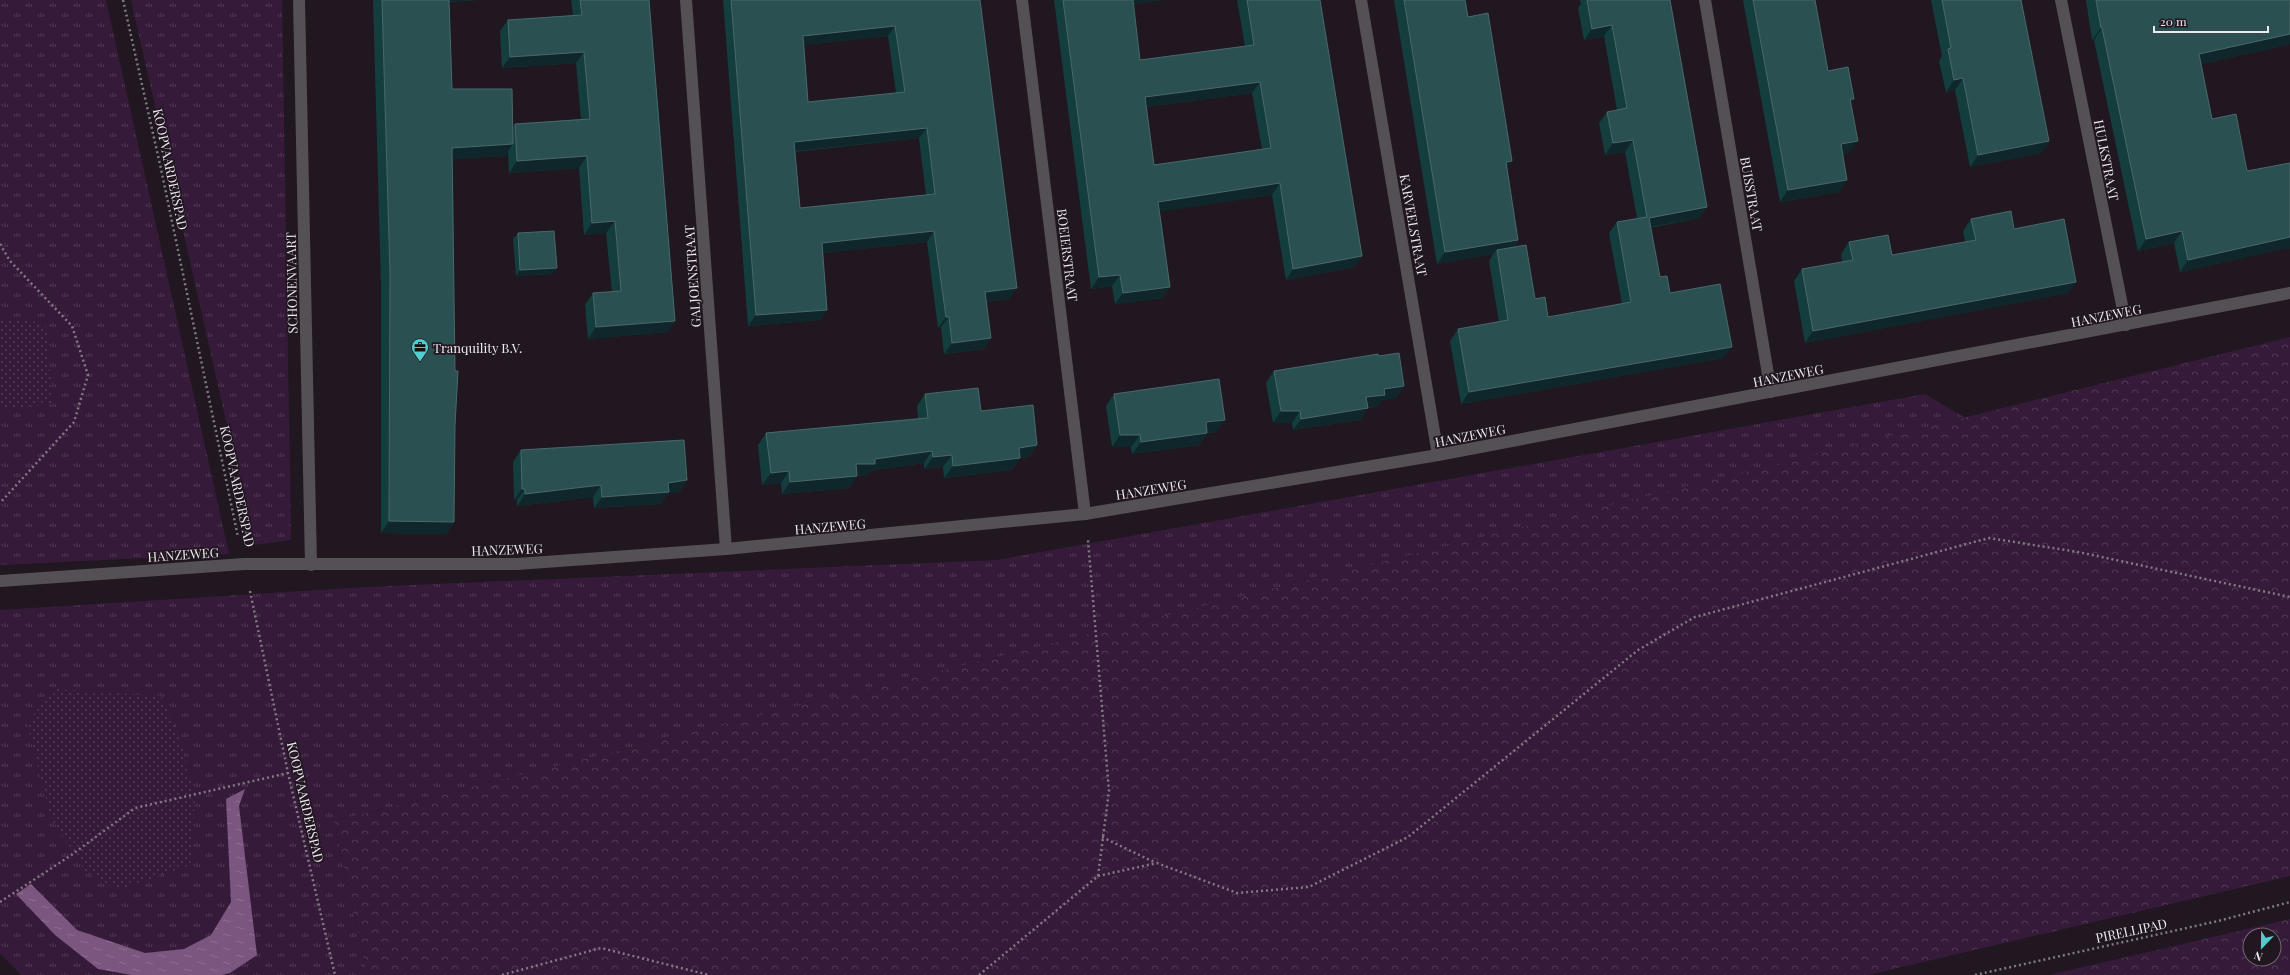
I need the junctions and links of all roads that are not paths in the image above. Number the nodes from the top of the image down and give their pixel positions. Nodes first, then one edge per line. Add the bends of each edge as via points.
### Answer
1 (299, 0) edge
2 (686, 0) edge
3 (1022, 0) edge
4 (1361, 0) edge
5 (1705, 0) edge
6 (2061, 0) edge
7 (2290, 293) edge
8 (2126, 325) junction
9 (1771, 392) junction
10 (1438, 455) junction
11 (1085, 514) junction
12 (726, 550) junction
13 (311, 565) junction
14 (0, 581) edge

1 - 13 street, SCHONENVAART
2 - 12 street, GALJOENSTRAAT
3 - 11 street, BOEIERSTRAAT
4 - 10 street, KARVEELSTRAAT
5 - 9 street, BUISSTRAAT
6 - 8 street, HULKSTRAAT
7 - 8 street, HANZEWEG
8 - 9 street, HANZEWEG
9 - 10 street, HANZEWEG
10 - 11 street, HANZEWEG
11 - 12 street, HANZEWEG
12 - 13 street, HANZEWEG via 517,564
13 - 14 street, HANZEWEG via 244,564

